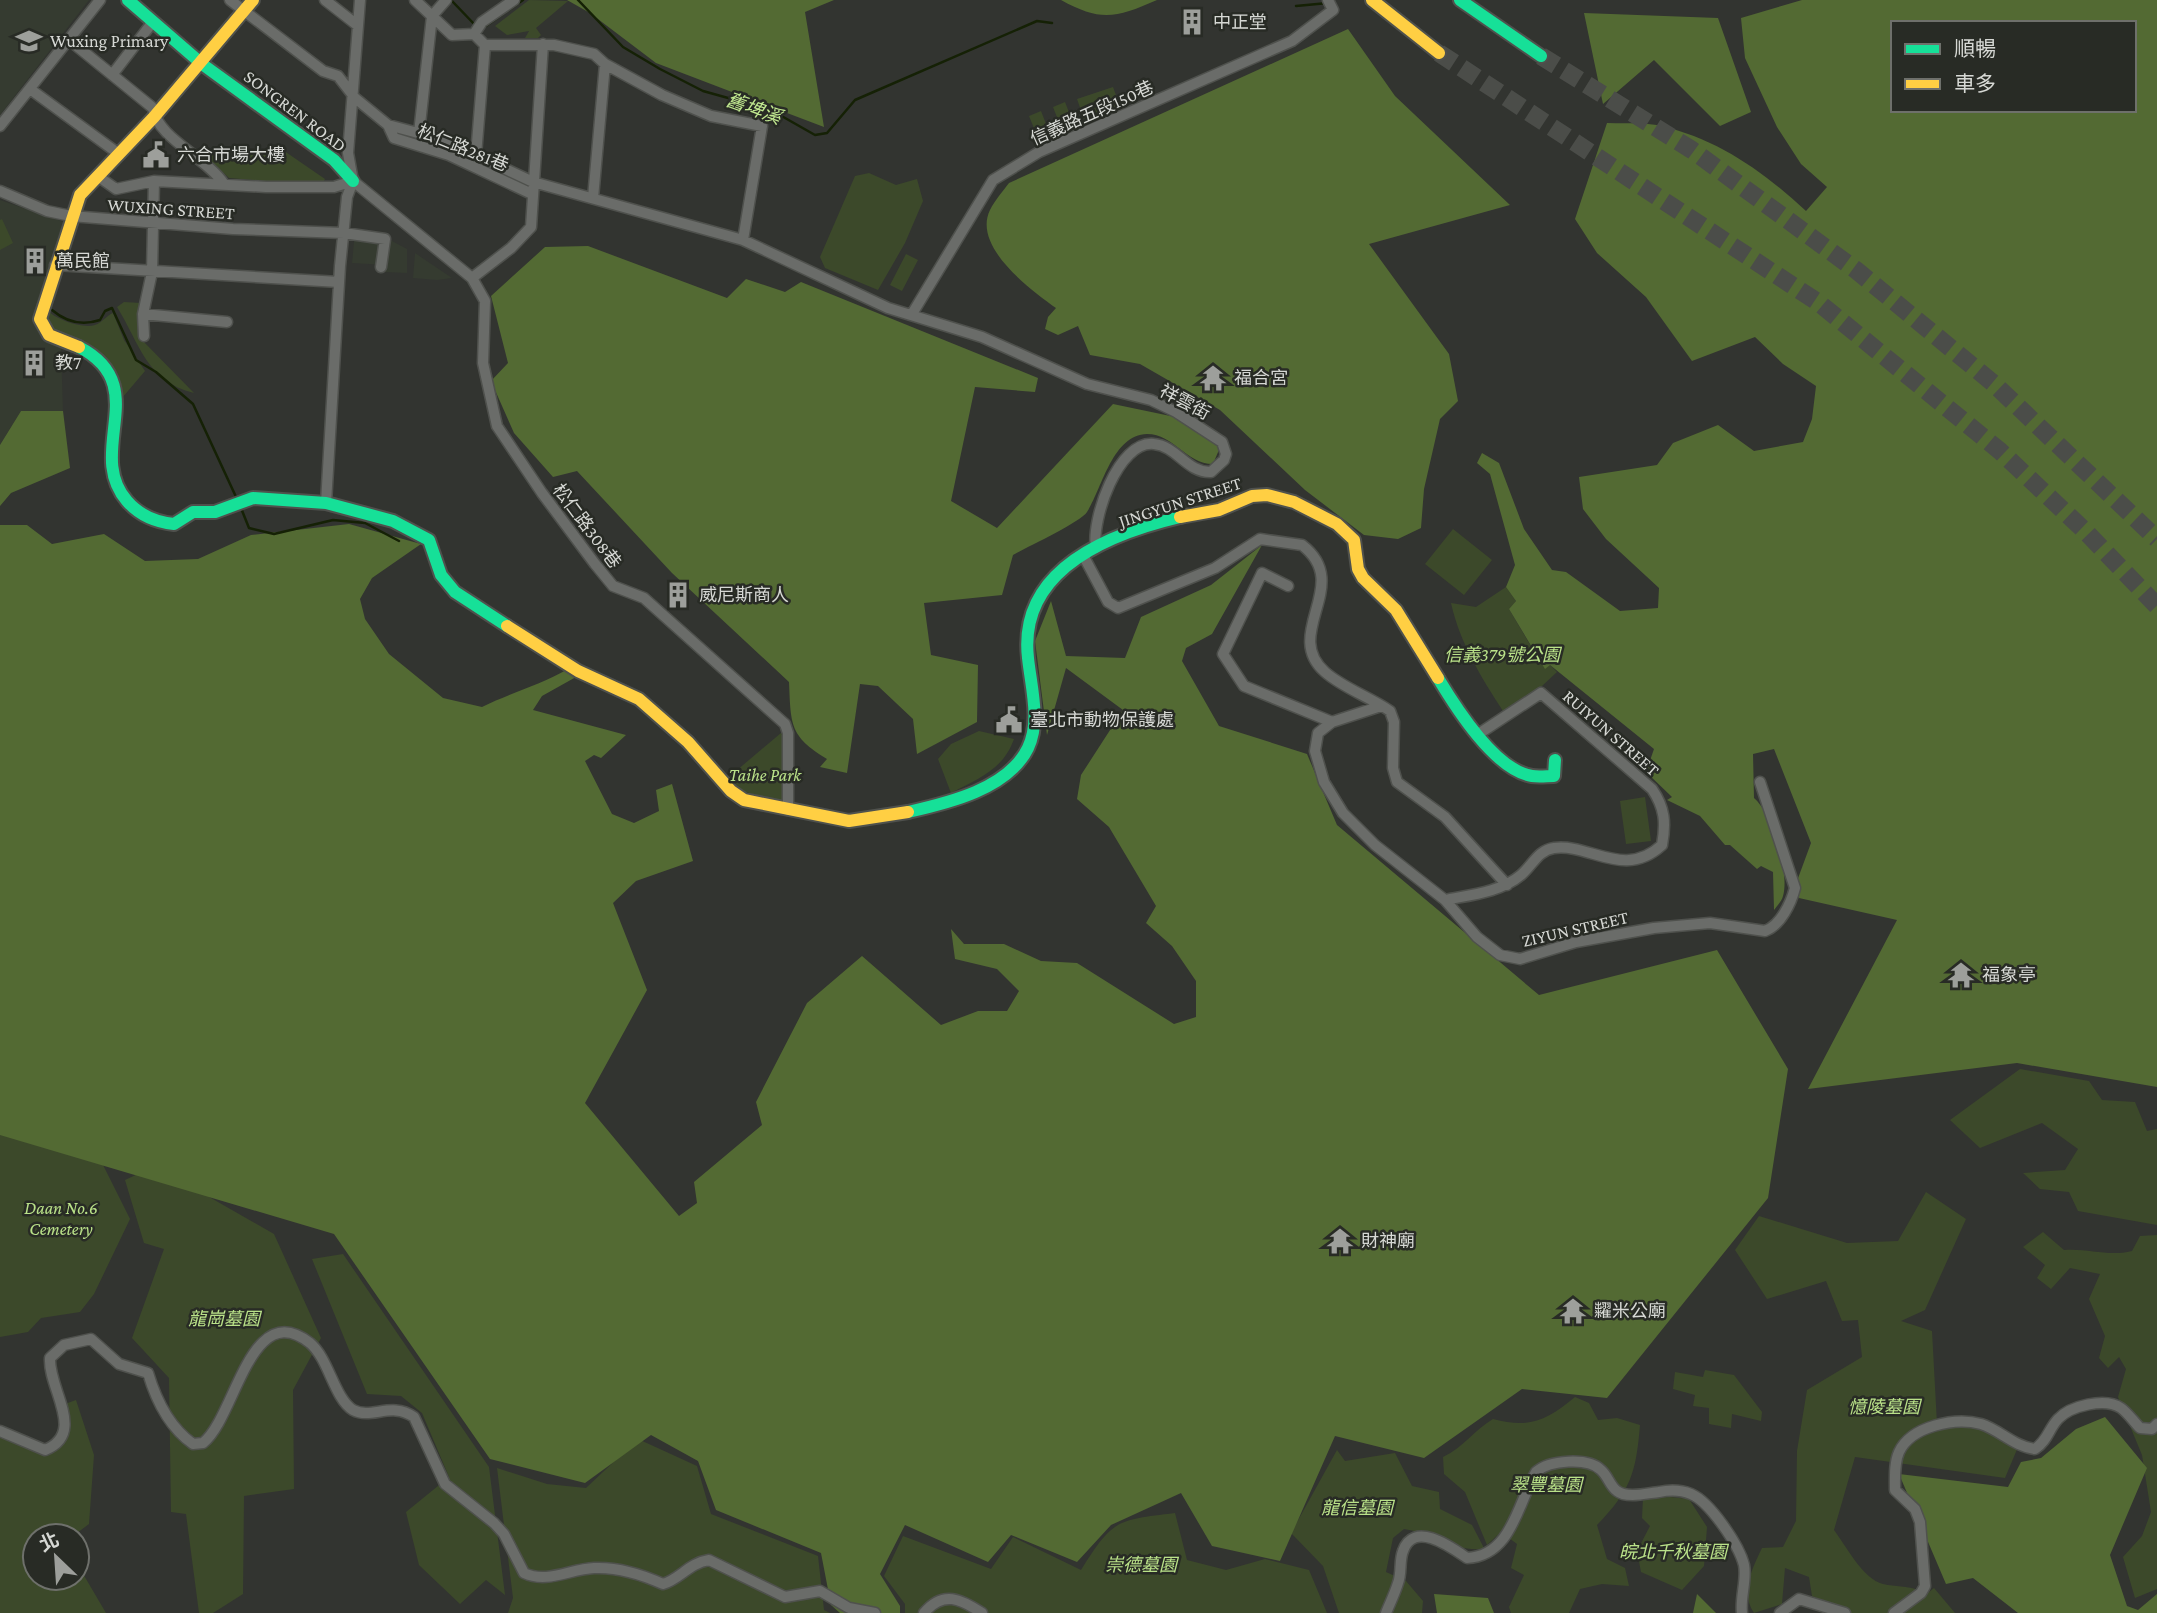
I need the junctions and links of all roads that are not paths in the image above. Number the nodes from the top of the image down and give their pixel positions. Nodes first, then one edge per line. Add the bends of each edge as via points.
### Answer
1 (100, 0) edge
2 (128, 0) edge
3 (230, 0) edge
4 (253, 0) edge
5 (325, 0) edge
6 (360, 0) edge
7 (415, 0) edge
8 (446, 0) edge
9 (514, 0) edge
10 (1328, 0) edge
11 (1372, 0) edge
12 (1460, 0) edge
13 (243, 11) junction
14 (432, 16) junction
15 (152, 23) junction
16 (357, 25) junction
17 (474, 34) junction
18 (68, 39) junction
19 (544, 44) junction
20 (485, 45) junction
21 (1439, 53) tunnel mouth
22 (1541, 56) tunnel mouth
23 (200, 62) junction
24 (605, 64) junction
25 (112, 75) junction
26 (30, 89) junction
27 (355, 98) junction
28 (154, 117) junction
29 (388, 125) junction
30 (0, 126) edge
31 (419, 133) junction
32 (118, 154) junction
33 (476, 155) junction
34 (99, 177) junction
35 (155, 181) junction
36 (354, 181) junction
37 (533, 182) junction
38 (223, 184) junction
39 (0, 191) edge
40 (533, 194) junction
41 (593, 198) junction
42 (71, 216) junction
43 (154, 224) junction
44 (344, 233) junction
45 (743, 240) junction
46 (55, 265) junction
47 (381, 267) dead end
48 (152, 272) junction
49 (472, 278) junction
50 (339, 282) junction
51 (143, 314) junction
52 (912, 314) junction
53 (227, 322) dead end
54 (144, 336) dead end
55 (326, 503) junction
56 (1096, 548) junction
57 (1083, 555) junction
58 (1288, 586) dead end
59 (1381, 706) junction
60 (1332, 722) junction
61 (1477, 735) junction
62 (1555, 760) dead end
63 (1760, 782) dead end
64 (788, 810) junction
65 (1507, 885) junction
66 (1445, 900) junction
67 (2157, 1424) edge
68 (0, 1431) edge
69 (875, 1613) edge
70 (924, 1613) edge
71 (982, 1613) edge
72 (1386, 1613) edge
73 (1742, 1613) edge
74 (1780, 1613) edge
75 (1845, 1613) edge
76 (1894, 1613) edge

1 - 18 street
2 - 15 main road, SONGREN ROAD
3 - 13 street, 松仁路281巷
4 - 13 main road
5 - 16 street
6 - 16 street
7 - 14 street
8 - 14 street
9 - 17 street via 482,22
10 - 52 street, 信義路五段150巷 via 1333,10 1292,41 1039,152 993,180
11 - 21 main road
12 - 22 main road
13 - 23 main road
13 - 27 street, 松仁路281巷 via 323,71 338,76
14 - 17 street via 452,35
14 - 31 street
15 - 23 main road, SONGREN ROAD
15 - 25 street
16 - 27 street
17 - 20 street
18 - 25 street
18 - 26 street
19 - 20 street
19 - 24 street via 594,54
19 - 37 street
20 - 33 street
23 - 28 main road
23 - 36 main road, SONGREN ROAD via 317,147
24 - 41 street
24 - 45 street via 711,116 762,126
25 - 28 street via 153,108
26 - 30 street
26 - 32 street
27 - 29 street, 松仁路281巷
27 - 36 street via 348,153
28 - 32 main road
28 - 38 street via 213,168
29 - 31 street
29 - 40 street, 松仁路281巷 via 394,138 449,155
31 - 33 street
32 - 34 main road
33 - 37 street
34 - 35 street via 116,189
34 - 42 main road via 80,195
35 - 38 street
35 - 43 street
36 - 38 street via 334,187
36 - 44 street via 347,197
36 - 49 street, SONGREN ROAD
37 - 40 street
37 - 41 street
39 - 42 street, WUXING STREET
40 - 49 street via 531,227
41 - 45 street
42 - 43 street, WUXING STREET
42 - 46 main road
43 - 44 street, WUXING STREET
43 - 48 street
44 - 47 street, WUXING STREET via 385,239
44 - 50 street
45 - 52 street via 888,308
46 - 48 street
46 - 55 main road, JINGYUN STREET via 40,319 49,335 90,351 113,379 118,403 110,446 112,477 126,502 145,517 174,524 193,512 215,512 253,498
48 - 50 street
48 - 51 street
49 - 64 street, 松仁路308巷 via 485,301 483,363 498,426 548,502 613,586 644,598 785,724
50 - 55 street
51 - 53 street
51 - 54 street
52 - 56 street, 祥雲街 via 982,337 1087,384 1151,400 1222,442 1224,460 1211,472 1193,468 1161,445 1134,449 1122,462 1101,508 1094,534
55 - 64 main road, JINGYUN STREET via 393,521 429,540 442,575 455,592 578,671 639,699 744,800
56 - 57 main road, JINGYUN STREET
56 - 61 main road, JINGYUN STREET via 1178,517 1220,510 1259,495 1297,503 1330,519 1355,541 1360,573 1396,610
57 - 59 street via 1108,602 1118,608 1215,568 1260,539 1302,545 1316,561 1322,586 1321,602 1309,625 1312,652 1324,671
57 - 64 main road, JINGYUN STREET via 1050,580 1033,606 1025,637 1034,731 1008,772 983,787 909,812 847,822
58 - 60 street via 1262,573 1223,654 1244,685
59 - 60 street
59 - 65 street via 1390,711 1394,722 1397,782 1445,817
60 - 66 street, ZIYUN STREET via 1318,733 1314,744 1335,804 1375,845
61 - 62 main road, JINGYUN STREET via 1497,755 1531,777 1554,776
61 - 65 street, RUIYUN STREET via 1541,693 1640,775 1662,803 1665,817 1662,845 1653,854 1602,859 1554,848
63 - 66 street, ZIYUN STREET via 1795,888 1774,928 1765,931 1710,923 1654,928 1576,942 1520,959 1500,955 1477,937
65 - 66 street, RUIYUN STREET
67 - 76 street via 2140,1429 2109,1403 2064,1413 2047,1441 2035,1449 2023,1448 1981,1424 1964,1422 1916,1433 1899,1453 1895,1490 1915,1509 1920,1522 1925,1586
68 - 69 street via 45,1450 53,1447 64,1435 66,1422 50,1358 64,1345 91,1339 119,1364 148,1373 156,1401 183,1437 193,1444 203,1443 222,1419 258,1344 286,1332 313,1345 345,1403 354,1410 365,1413 391,1408 414,1417 446,1484 504,1534 524,1573 544,1578 600,1568 636,1573 663,1584 688,1566 709,1560 785,1597 820,1591 849,1608
70 - 71 street via 947,1598 964,1601
72 - 73 street via 1410,1539 1440,1540 1467,1558 1487,1551 1517,1520 1536,1472 1560,1462 1592,1464 1621,1493 1669,1490 1692,1494 1717,1516 1741,1556
74 - 75 street via 1799,1599

